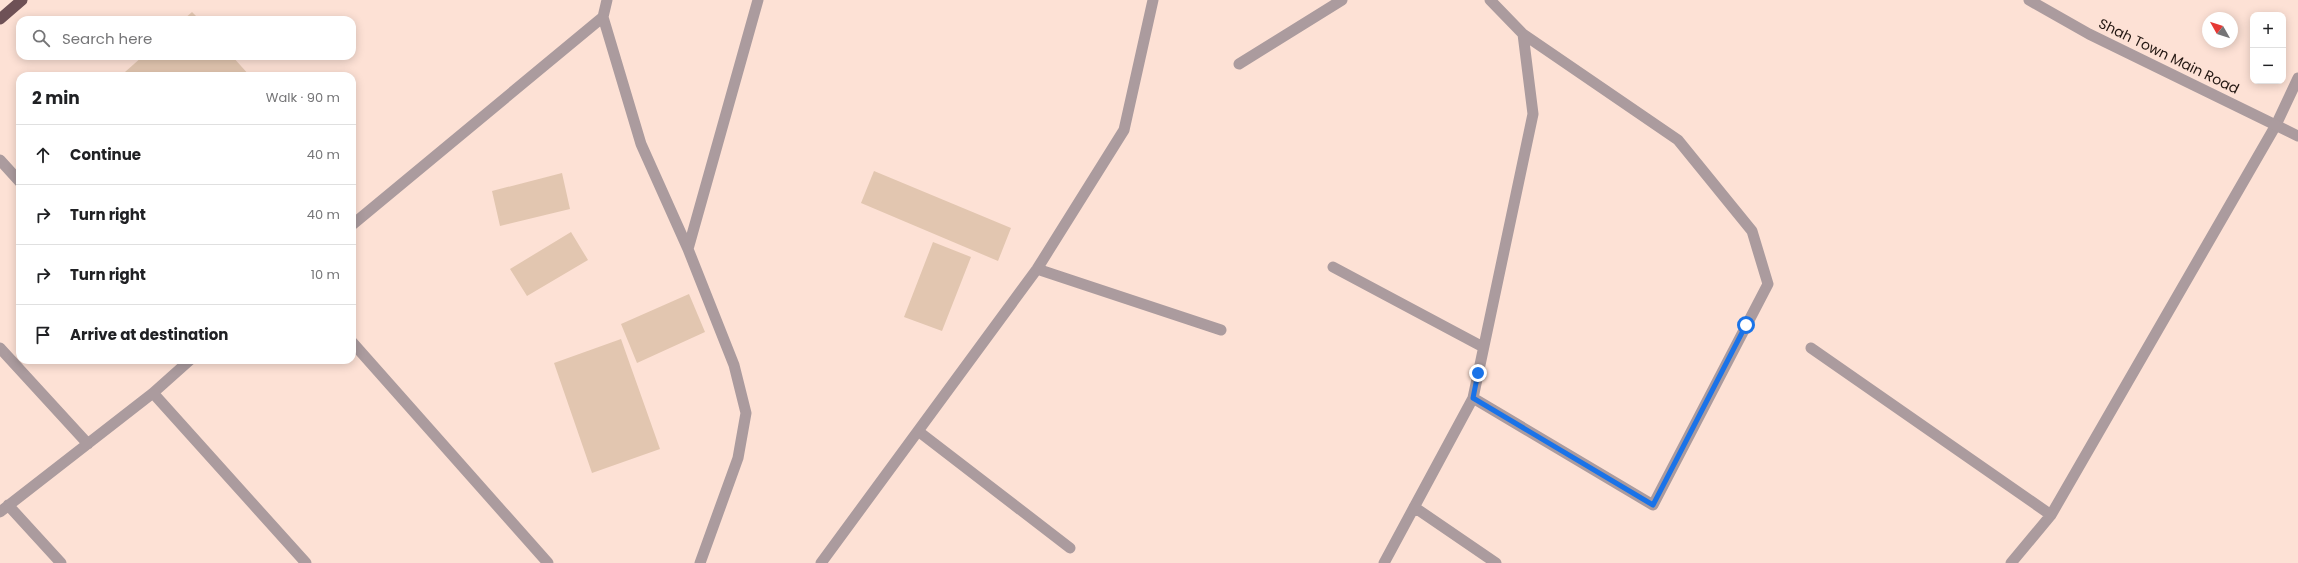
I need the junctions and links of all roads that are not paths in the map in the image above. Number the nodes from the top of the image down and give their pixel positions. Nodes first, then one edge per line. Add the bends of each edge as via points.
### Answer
1 (22, 0) edge
2 (607, 0) edge
3 (758, 0) edge
4 (1153, 0) edge
5 (1342, 0) edge
6 (1490, 0) edge
7 (2033, 1) edge
8 (603, 17) junction
9 (0, 19) edge
10 (1523, 34) junction
11 (1239, 64) dead end
12 (2298, 78) edge
13 (2276, 125) junction
14 (2298, 136) edge
15 (0, 160) edge
16 (16, 178) edge
17 (356, 222) edge
18 (688, 249) junction
19 (1332, 267) dead end
20 (1037, 269) junction
21 (1221, 330) dead end
22 (356, 347) edge
23 (1483, 347) junction
24 (0, 348) edge
25 (1811, 348) dead end
26 (181, 364) edge
27 (154, 393) junction
28 (1473, 398) junction
29 (918, 431) junction
30 (88, 444) junction
31 (1414, 507) junction
32 (4, 509) edge
33 (2051, 515) junction
34 (1070, 548) dead end
35 (61, 563) edge
36 (306, 563) edge
37 (548, 563) edge
38 (700, 563) edge
39 (822, 563) edge
40 (1384, 563) edge
41 (1496, 563) edge
42 (2011, 563) edge

1 - 9 highway
2 - 8 street
3 - 18 street
4 - 20 street via 1124,130
5 - 11 street
6 - 10 street
7 - 13 street, Shah Town Main Road via 2089,34
8 - 17 street
8 - 18 street via 642,144
10 - 23 street via 1533,114
10 - 28 street via 1678,140 1752,232 1768,284 1653,505
12 - 13 street
13 - 14 street, Shah Town Main Road
13 - 33 street
15 - 16 street
18 - 38 street via 734,365 746,413 738,458
19 - 23 street
20 - 21 street
20 - 29 street
22 - 37 street
23 - 28 street
24 - 30 street
25 - 33 street
26 - 27 street
27 - 30 street
27 - 36 street
28 - 31 street
29 - 34 street
29 - 39 street
30 - 32 street
31 - 40 street
31 - 41 street
32 - 35 street
33 - 42 street

